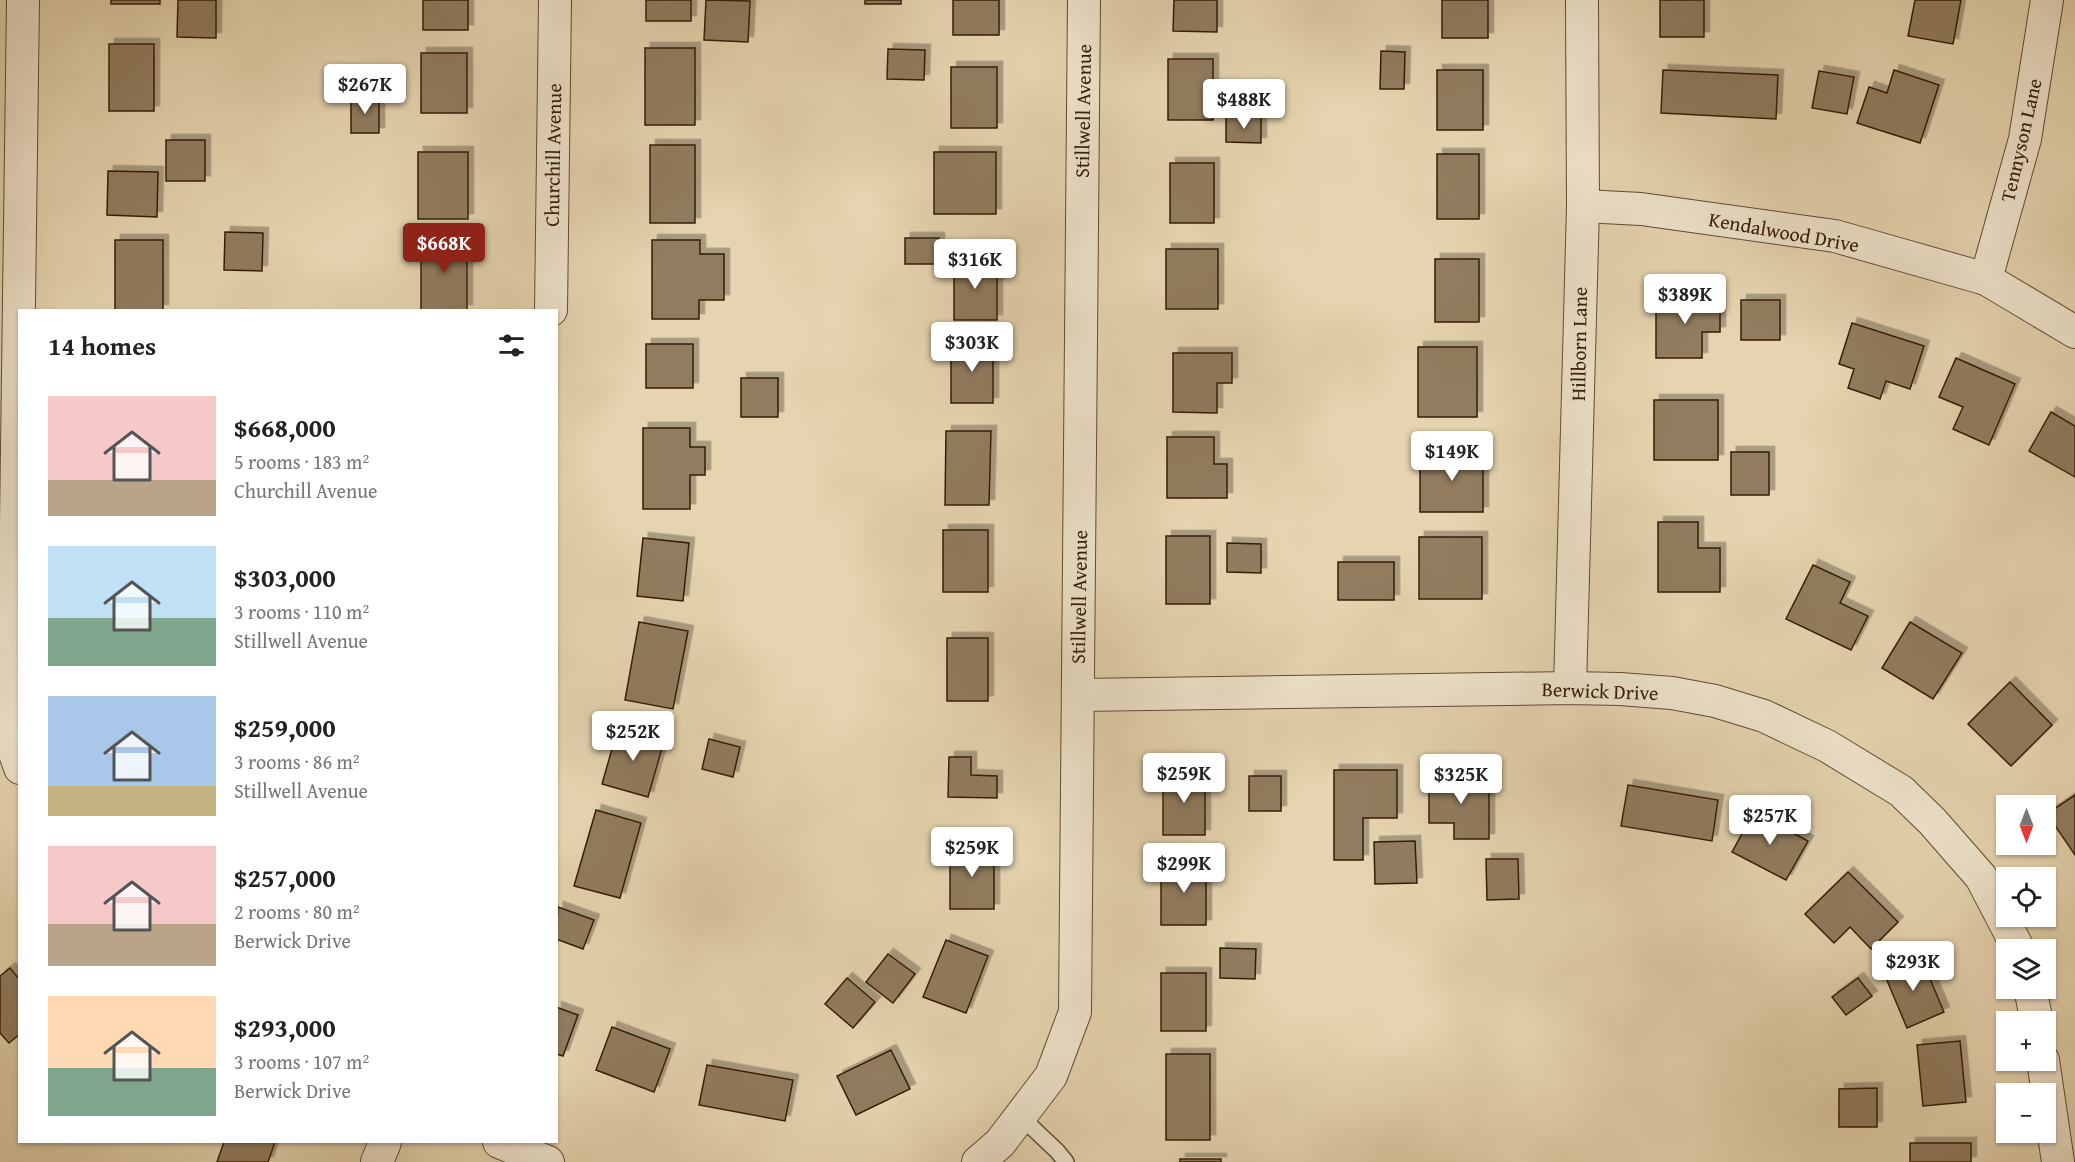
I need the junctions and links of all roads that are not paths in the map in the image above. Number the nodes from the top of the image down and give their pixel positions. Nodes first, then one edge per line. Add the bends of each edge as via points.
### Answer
1 (23, 0) edge
2 (555, 0) edge
3 (1084, 0) edge
4 (1582, 0) edge
5 (2047, 0) edge
6 (1583, 206) junction
7 (1986, 279) junction
8 (18, 309) edge
9 (551, 309) edge
10 (2075, 332) edge
11 (18, 340) edge
12 (1570, 688) junction
13 (1078, 695) junction
14 (18, 763) edge
15 (2013, 939) edge
16 (2045, 1071) edge
17 (1020, 1116) junction
18 (386, 1143) edge
19 (501, 1143) edge
20 (377, 1162) edge
21 (548, 1162) edge
22 (978, 1162) edge
23 (1066, 1162) edge
24 (2058, 1162) edge

1 - 8 street
2 - 9 street, Churchill Avenue
3 - 13 street, Stillwell Avenue
4 - 6 street, Hillborn Lane
5 - 7 street, Tennyson Lane via 2025,139
6 - 7 street, Kendalwood Drive via 1641,209 1835,236
6 - 12 street, Hillborn Lane
7 - 10 street, Kendalwood Drive
11 - 14 street via 12,748
12 - 13 street, Berwick Drive
12 - 15 street, Berwick Drive via 1661,692 1715,701 1764,716 1827,746 1901,791 1932,821 1981,877
13 - 17 street, Stillwell Avenue via 1075,1012 1051,1076
16 - 24 street
17 - 22 street, Stillwell Avenue via 1000,1143
17 - 23 lane
18 - 20 street
19 - 21 street

